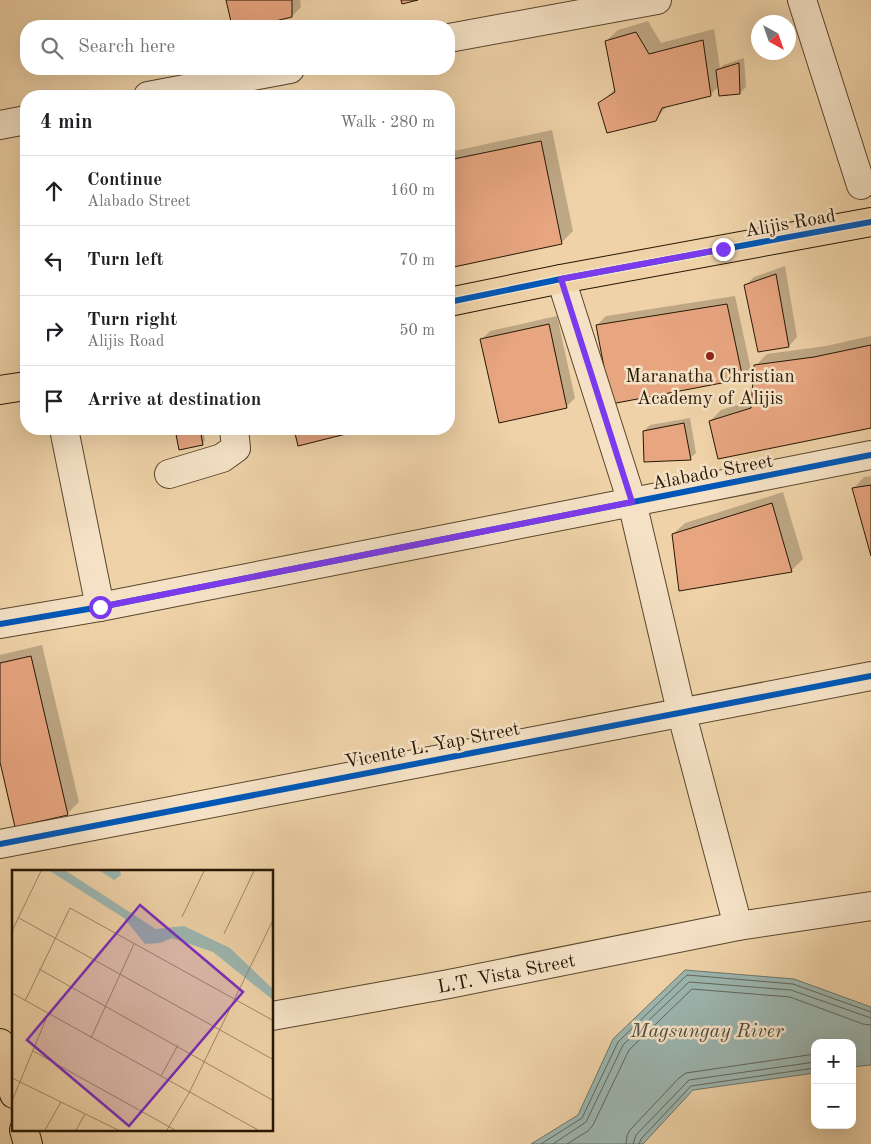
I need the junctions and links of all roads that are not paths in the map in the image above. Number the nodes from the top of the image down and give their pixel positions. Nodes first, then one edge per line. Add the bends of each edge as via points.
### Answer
1 (657, 0) edge
2 (802, 0) edge
3 (455, 37) edge
4 (258, 75) edge
5 (180, 90) edge
6 (20, 121) edge
7 (0, 125) edge
8 (861, 185) dead end
9 (871, 222) edge
10 (561, 279) junction
11 (455, 301) edge
12 (20, 387) edge
13 (0, 390) edge
14 (65, 435) edge
15 (235, 435) edge
16 (871, 455) edge
17 (169, 474) dead end
18 (632, 502) junction
19 (100, 607) junction
20 (0, 624) edge
21 (871, 676) edge
22 (681, 711) junction
23 (0, 844) edge
24 (871, 906) edge
25 (738, 926) junction
26 (274, 1016) edge
27 (5, 1059) edge
28 (12, 1086) edge

1 - 3 street
2 - 8 street
4 - 5 street
6 - 7 street
9 - 10 main road, Alijis Road
10 - 11 main road, Alijis Road
10 - 18 street
12 - 13 main road
14 - 19 street
15 - 17 street via 236,448 229,454
16 - 18 street, Alabado Street
18 - 19 street, Alabado Street
18 - 22 street
19 - 20 street, Alabado Street
21 - 22 street, Vicente L. Yap Street
22 - 23 street, Vicente L. Yap Street
22 - 25 street
24 - 25 street, L.T. Vista Street
25 - 26 street, L.T. Vista Street
27 - 28 main road

